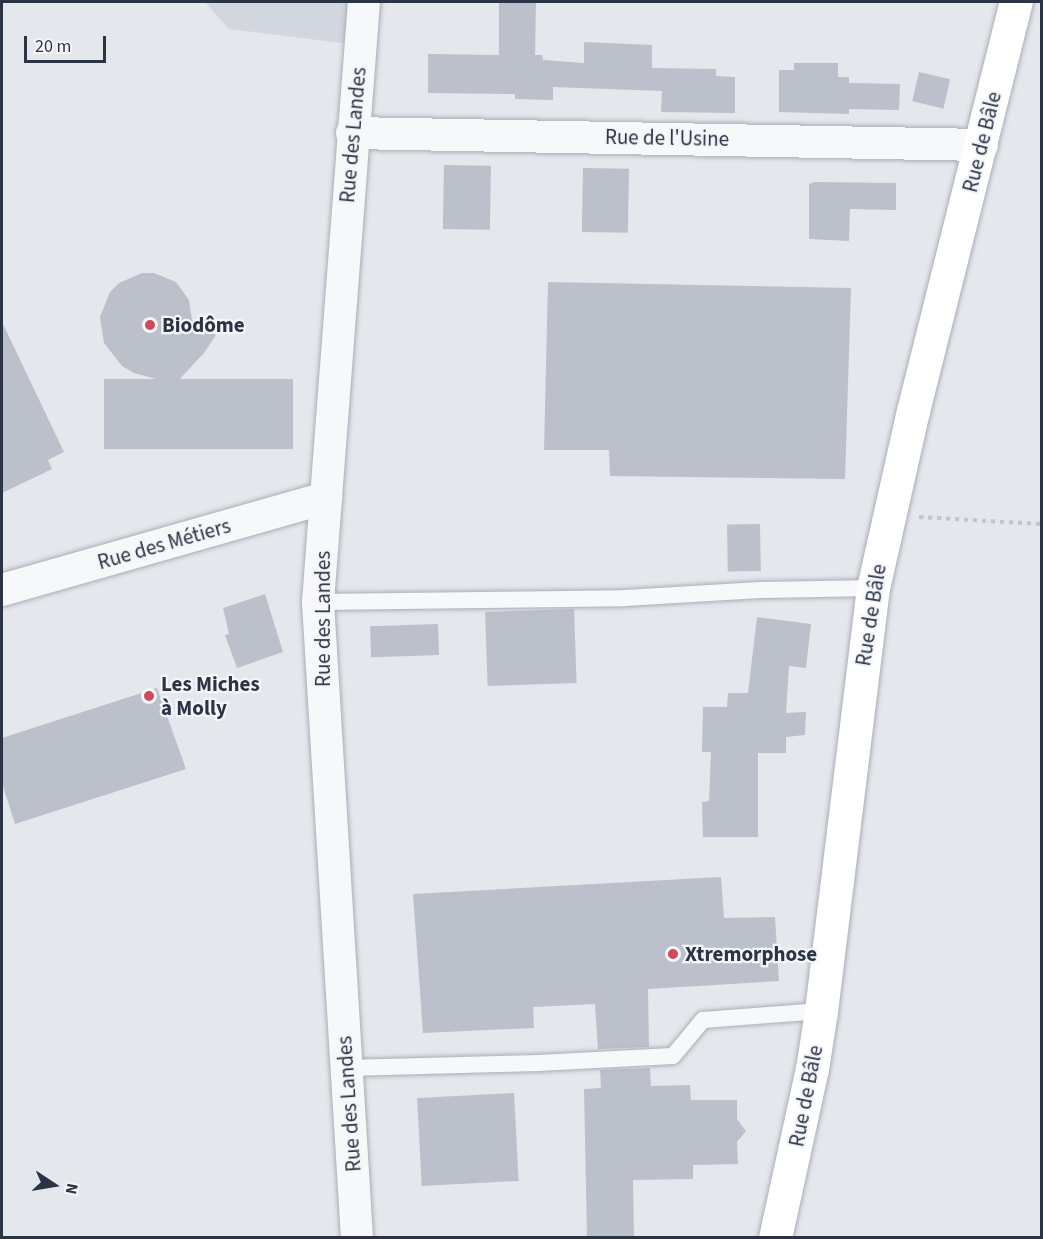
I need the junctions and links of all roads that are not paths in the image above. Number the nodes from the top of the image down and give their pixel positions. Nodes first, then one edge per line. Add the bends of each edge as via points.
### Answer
1 (364, 2) edge
2 (1016, 2) edge
3 (352, 133) junction
4 (982, 145) junction
5 (326, 498) junction
6 (873, 588) junction
7 (2, 590) edge
8 (318, 602) junction
9 (821, 1011) junction
10 (346, 1068) junction
11 (357, 1238) edge
12 (775, 1238) edge

1 - 3 street, Rue des Landes
2 - 4 street, Rue de Bâle
3 - 4 street, Rue de l'Usine
3 - 5 street, Rue des Landes
4 - 6 street, Rue de Bâle via 913,411
5 - 7 street, Rue des Métiers
5 - 8 street, Rue des Landes
6 - 8 lane via 625,598
6 - 9 street, Rue de Bâle
8 - 10 street, Rue des Landes
9 - 10 lane via 703,1020 673,1056
9 - 12 street, Rue de Bâle via 808,1092
10 - 11 street, Rue des Landes

